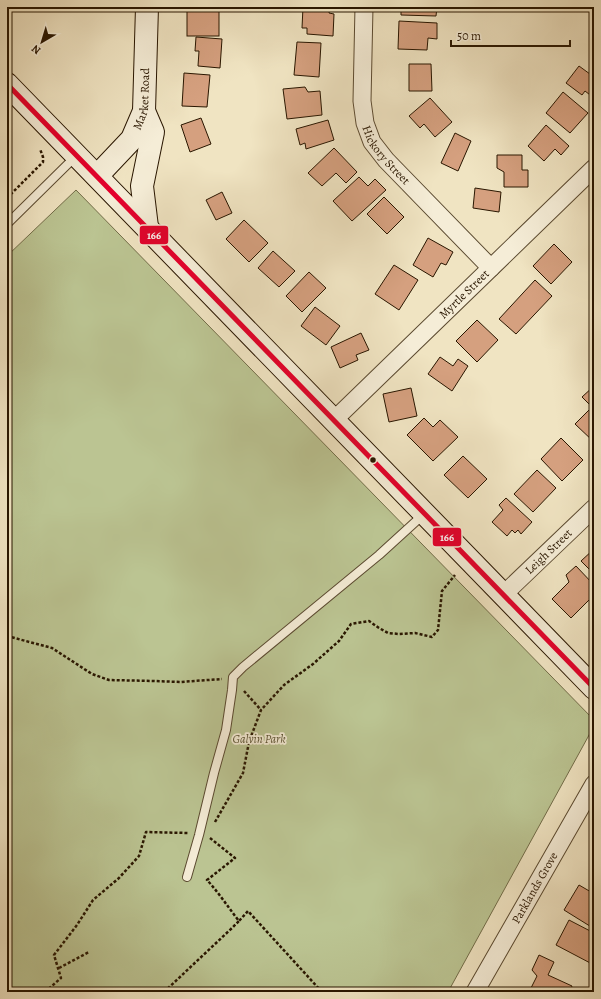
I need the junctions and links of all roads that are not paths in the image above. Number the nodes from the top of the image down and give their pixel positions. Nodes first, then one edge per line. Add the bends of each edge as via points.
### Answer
1 (147, 7) edge
2 (364, 7) edge
3 (7, 84) edge
4 (144, 111) junction
5 (77, 156) junction
6 (594, 168) edge
7 (97, 176) junction
8 (7, 224) edge
9 (147, 227) junction
10 (491, 268) junction
11 (334, 420) junction
12 (594, 508) edge
13 (425, 514) junction
14 (503, 595) junction
15 (594, 688) edge
16 (594, 784) edge
17 (187, 877) dead end
18 (475, 992) edge

1 - 4 street, Market Road
2 - 10 street, Hickory Street via 362,101 365,123 372,142 386,160
3 - 5 street
4 - 7 street, Market Road via 132,139
4 - 9 street via 153,132 142,186
5 - 7 street
5 - 8 lane
6 - 10 street, Myrtle Street
7 - 9 street
9 - 11 street
10 - 11 street, Myrtle Street
11 - 13 street
12 - 14 street, Leigh Street
13 - 14 street
13 - 17 lane via 233,677 226,730 214,773 203,835
14 - 15 street
16 - 18 street, Parklands Grove

